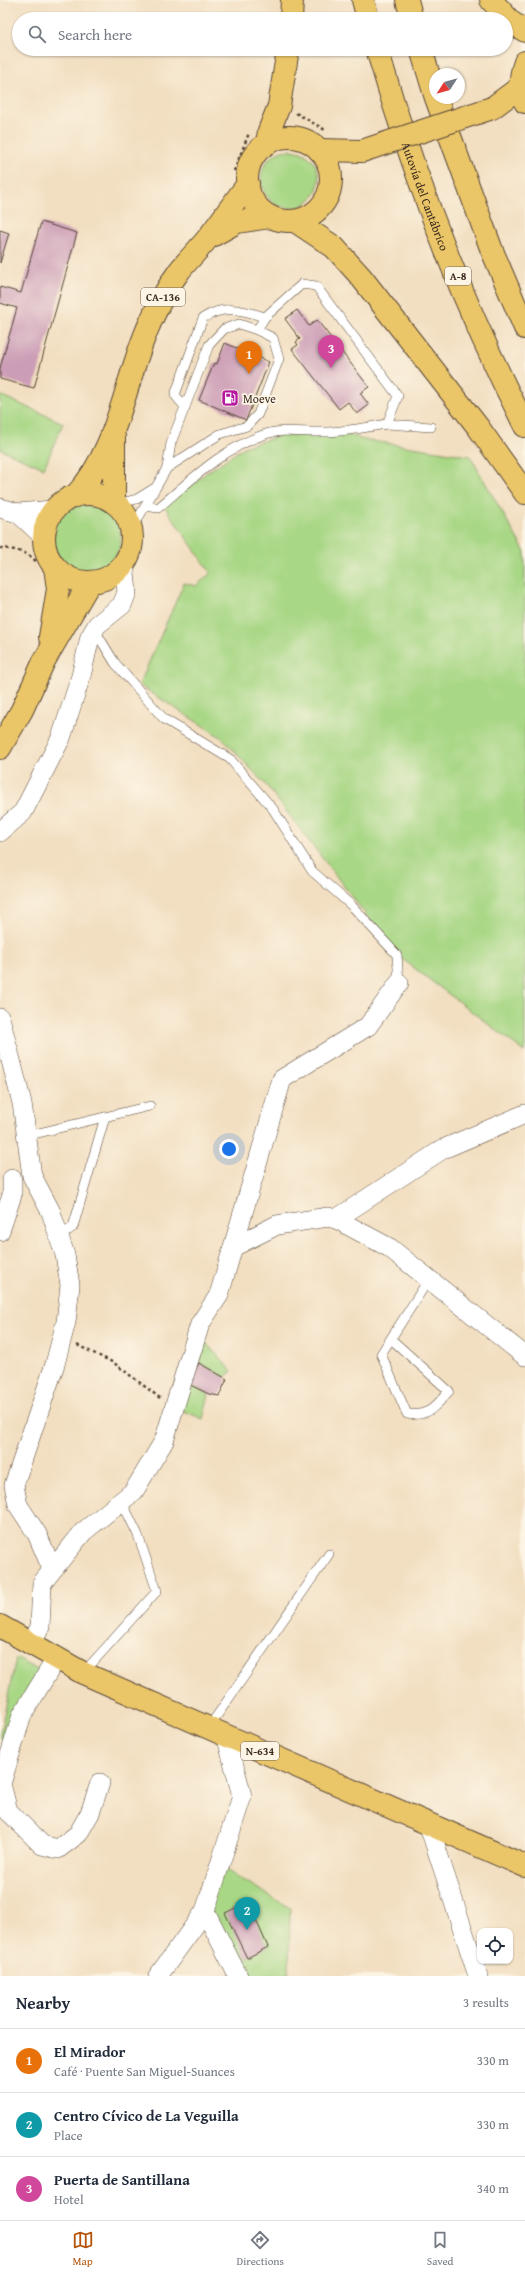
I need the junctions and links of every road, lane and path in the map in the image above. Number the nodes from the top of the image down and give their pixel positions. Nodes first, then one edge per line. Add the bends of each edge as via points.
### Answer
1 (292, 0) edge
2 (363, 0) edge
3 (407, 0) edge
4 (491, 0) edge
5 (291, 12) edge
6 (366, 12) edge
7 (410, 12) edge
8 (502, 12) edge
9 (513, 23) edge
10 (525, 31) edge
11 (287, 56) edge
12 (379, 56) edge
13 (423, 56) edge
14 (525, 62) edge
15 (429, 75) edge
16 (522, 94) edge
17 (438, 104) edge
18 (492, 108) junction
19 (525, 110) edge
20 (267, 144) junction
21 (319, 150) junction
22 (362, 151) junction
23 (331, 178) junction
24 (248, 184) junction
25 (270, 217) junction
26 (295, 221) junction
27 (208, 239) junction
28 (234, 308) junction
29 (265, 317) junction
30 (234, 326) junction
31 (525, 328) edge
32 (257, 330) junction
33 (186, 407) junction
34 (387, 424) junction
35 (431, 426) dead end
36 (525, 426) edge
37 (114, 432) junction
38 (167, 468) junction
39 (153, 490) junction
40 (525, 493) edge
41 (76, 495) junction
42 (115, 503) junction
43 (146, 506) junction
44 (0, 508) edge
45 (54, 510) junction
46 (18, 513) junction
47 (132, 529) junction
48 (44, 537) junction
49 (0, 548) edge
50 (124, 563) junction
51 (48, 568) junction
52 (90, 582) junction
53 (94, 630) junction
54 (44, 661) junction
55 (0, 748) edge
56 (0, 832) edge
57 (399, 983) joint
58 (0, 1018) edge
59 (150, 1106) dead end
60 (525, 1114) edge
61 (105, 1117) junction
62 (26, 1136) junction
63 (30, 1164) junction
64 (6, 1184) edge
65 (336, 1219) junction
66 (0, 1231) edge
67 (59, 1237) junction
68 (233, 1247) junction
69 (429, 1279) junction
70 (391, 1339) junction
71 (95, 1355) dead end
72 (525, 1356) edge
73 (173, 1408) junction
74 (122, 1502) junction
75 (329, 1554) dead end
76 (52, 1569) junction
77 (0, 1626) edge
78 (31, 1645) junction
79 (56, 1659) junction
80 (83, 1674) junction
81 (217, 1732) junction
82 (100, 1783) dead end
83 (428, 1823) junction
84 (525, 1866) edge
85 (205, 1911) junction
86 (158, 1976) edge
87 (238, 1976) edge
88 (478, 1976) edge

1 - 5 main road
2 - 6 main road
3 - 7 main road
4 - 8 main road
9 - 10 main road
11 - 20 main road via 279,106 269,131
12 - 36 main road, Autovía del Cantábrico / A-8 via 399,122 439,230 486,343
13 - 15 main road
14 - 16 main road via 520,74
16 - 18 main road
17 - 31 main road via 484,229
18 - 19 main road
18 - 22 main road, bridge
20 - 21 main road via 277,139 288,138 305,141
20 - 24 main road via 251,161
21 - 22 main road
21 - 23 main road via 326,158
22 - 23 main road
23 - 26 main road via 325,202 317,211
24 - 25 main road via 259,208
24 - 27 main road
25 - 26 main road via 282,221
25 - 27 main road via 237,222
26 - 40 main road via 334,247 361,276 474,421
27 - 37 main road, CA-136 via 180,271 150,324 132,370
28 - 29 lane
28 - 30 lane
28 - 33 lane via 214,312 203,318 175,395
29 - 32 lane
29 - 34 lane via 302,284 316,286 398,396
30 - 32 lane via 239,324
30 - 33 lane via 224,329 209,345
32 - 38 lane via 273,338 279,359 258,414 247,426 220,434
33 - 38 lane via 171,443
34 - 35 lane
34 - 43 lane via 324,432 280,432 264,435 240,445 208,466 158,508
37 - 41 main road via 90,480
37 - 42 main road
38 - 39 lane
39 - 42 lane via 137,499
39 - 43 lane
41 - 42 main road via 96,494
41 - 45 main road
42 - 47 main road via 126,516
43 - 47 lane
44 - 46 street
45 - 46 street
45 - 48 main road via 46,523
46 - 48 street
47 - 50 main road via 131,547
48 - 51 main road via 49,558
49 - 51 path via 13,549 33,557
50 - 52 main road via 110,576
50 - 53 street via 127,592 122,605
51 - 52 main road via 71,578
51 - 54 main road via 58,589
52 - 54 main road
53 - 56 street via 61,738 23,812
53 - 57 lane via 115,663 164,719 230,759 272,810 312,871 352,906 397,955
54 - 55 main road via 22,710
57 - 68 street via 368,1026 282,1078
58 - 62 street via 22,1103
59 - 61 lane
60 - 65 street via 443,1149
61 - 62 lane
61 - 67 lane via 73,1227
62 - 63 street
63 - 64 street
63 - 67 street via 32,1176 51,1212
64 - 66 street via 12,1195
65 - 68 street via 328,1217 277,1225
65 - 69 street via 390,1248
67 - 76 street via 70,1285 66,1322 55,1364 14,1485 18,1505 37,1534
68 - 73 street via 219,1296 200,1324
69 - 70 lane
69 - 72 street
70 - 70 lane via 381,1354 407,1414 419,1416 433,1409 449,1391
71 - 73 path via 114,1363
73 - 74 street via 164,1441 134,1491
74 - 76 street via 83,1532
74 - 80 lane via 138,1535 157,1591
75 - 81 lane
76 - 78 street via 42,1583 40,1627
77 - 78 main road, N-634
78 - 79 main road, N-634
79 - 80 main road, N-634
79 - 82 street via 22,1715 1,1784 8,1811 42,1845 58,1849 78,1834 90,1813
80 - 81 main road, N-634
81 - 83 main road, N-634
81 - 85 street via 242,1796
83 - 84 main road, N-634
83 - 88 street
85 - 86 street
85 - 87 street

